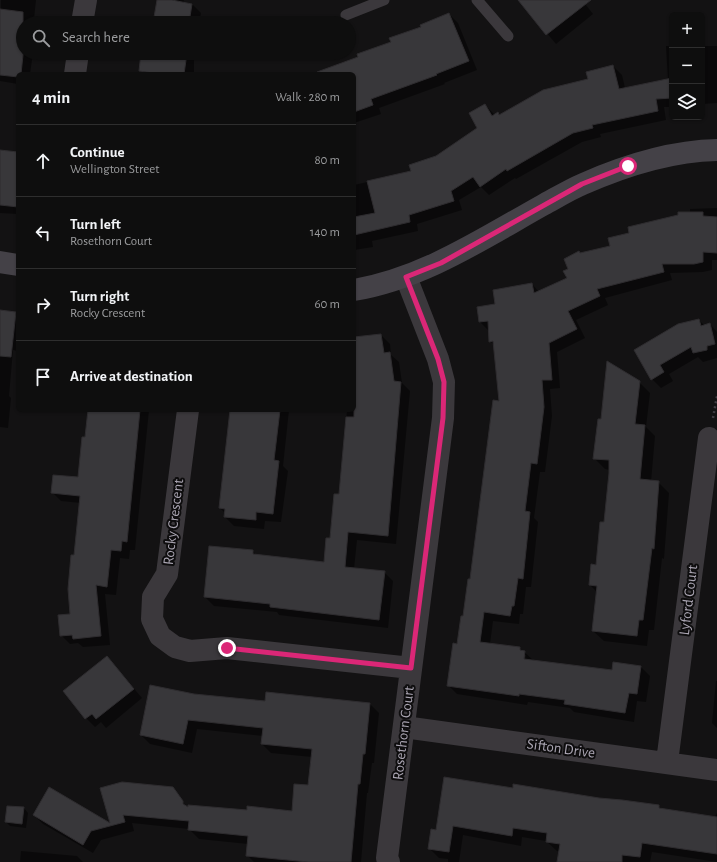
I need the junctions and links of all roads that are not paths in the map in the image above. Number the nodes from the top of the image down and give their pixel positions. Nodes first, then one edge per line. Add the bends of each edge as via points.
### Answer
1 (86, 0) edge
2 (384, 0) edge
3 (477, 0) edge
4 (346, 15) dead end
5 (83, 16) edge
6 (508, 36) dead end
7 (77, 60) edge
8 (75, 72) edge
9 (717, 150) edge
10 (0, 262) edge
11 (16, 264) edge
12 (406, 277) junction
13 (356, 290) edge
14 (188, 412) edge
15 (708, 438) dead end
16 (411, 668) junction
17 (404, 727) junction
18 (667, 762) junction
19 (717, 770) edge
20 (389, 862) edge

1 - 5 street
2 - 4 lane
3 - 6 lane
7 - 8 street
9 - 12 street via 660,156 595,179 576,187 441,263
10 - 11 street
12 - 13 street
12 - 16 street, Rosethorn Court via 438,359 444,382 443,418
14 - 16 street, Rocky Crescent via 166,574 153,597 152,619 160,636 175,647 190,651 227,648
15 - 18 street, Lyford Court
16 - 17 street, Rosethorn Court
17 - 18 street, Sifton Drive
17 - 20 street, Rosethorn Court via 387,858
18 - 19 street, Sifton Drive

